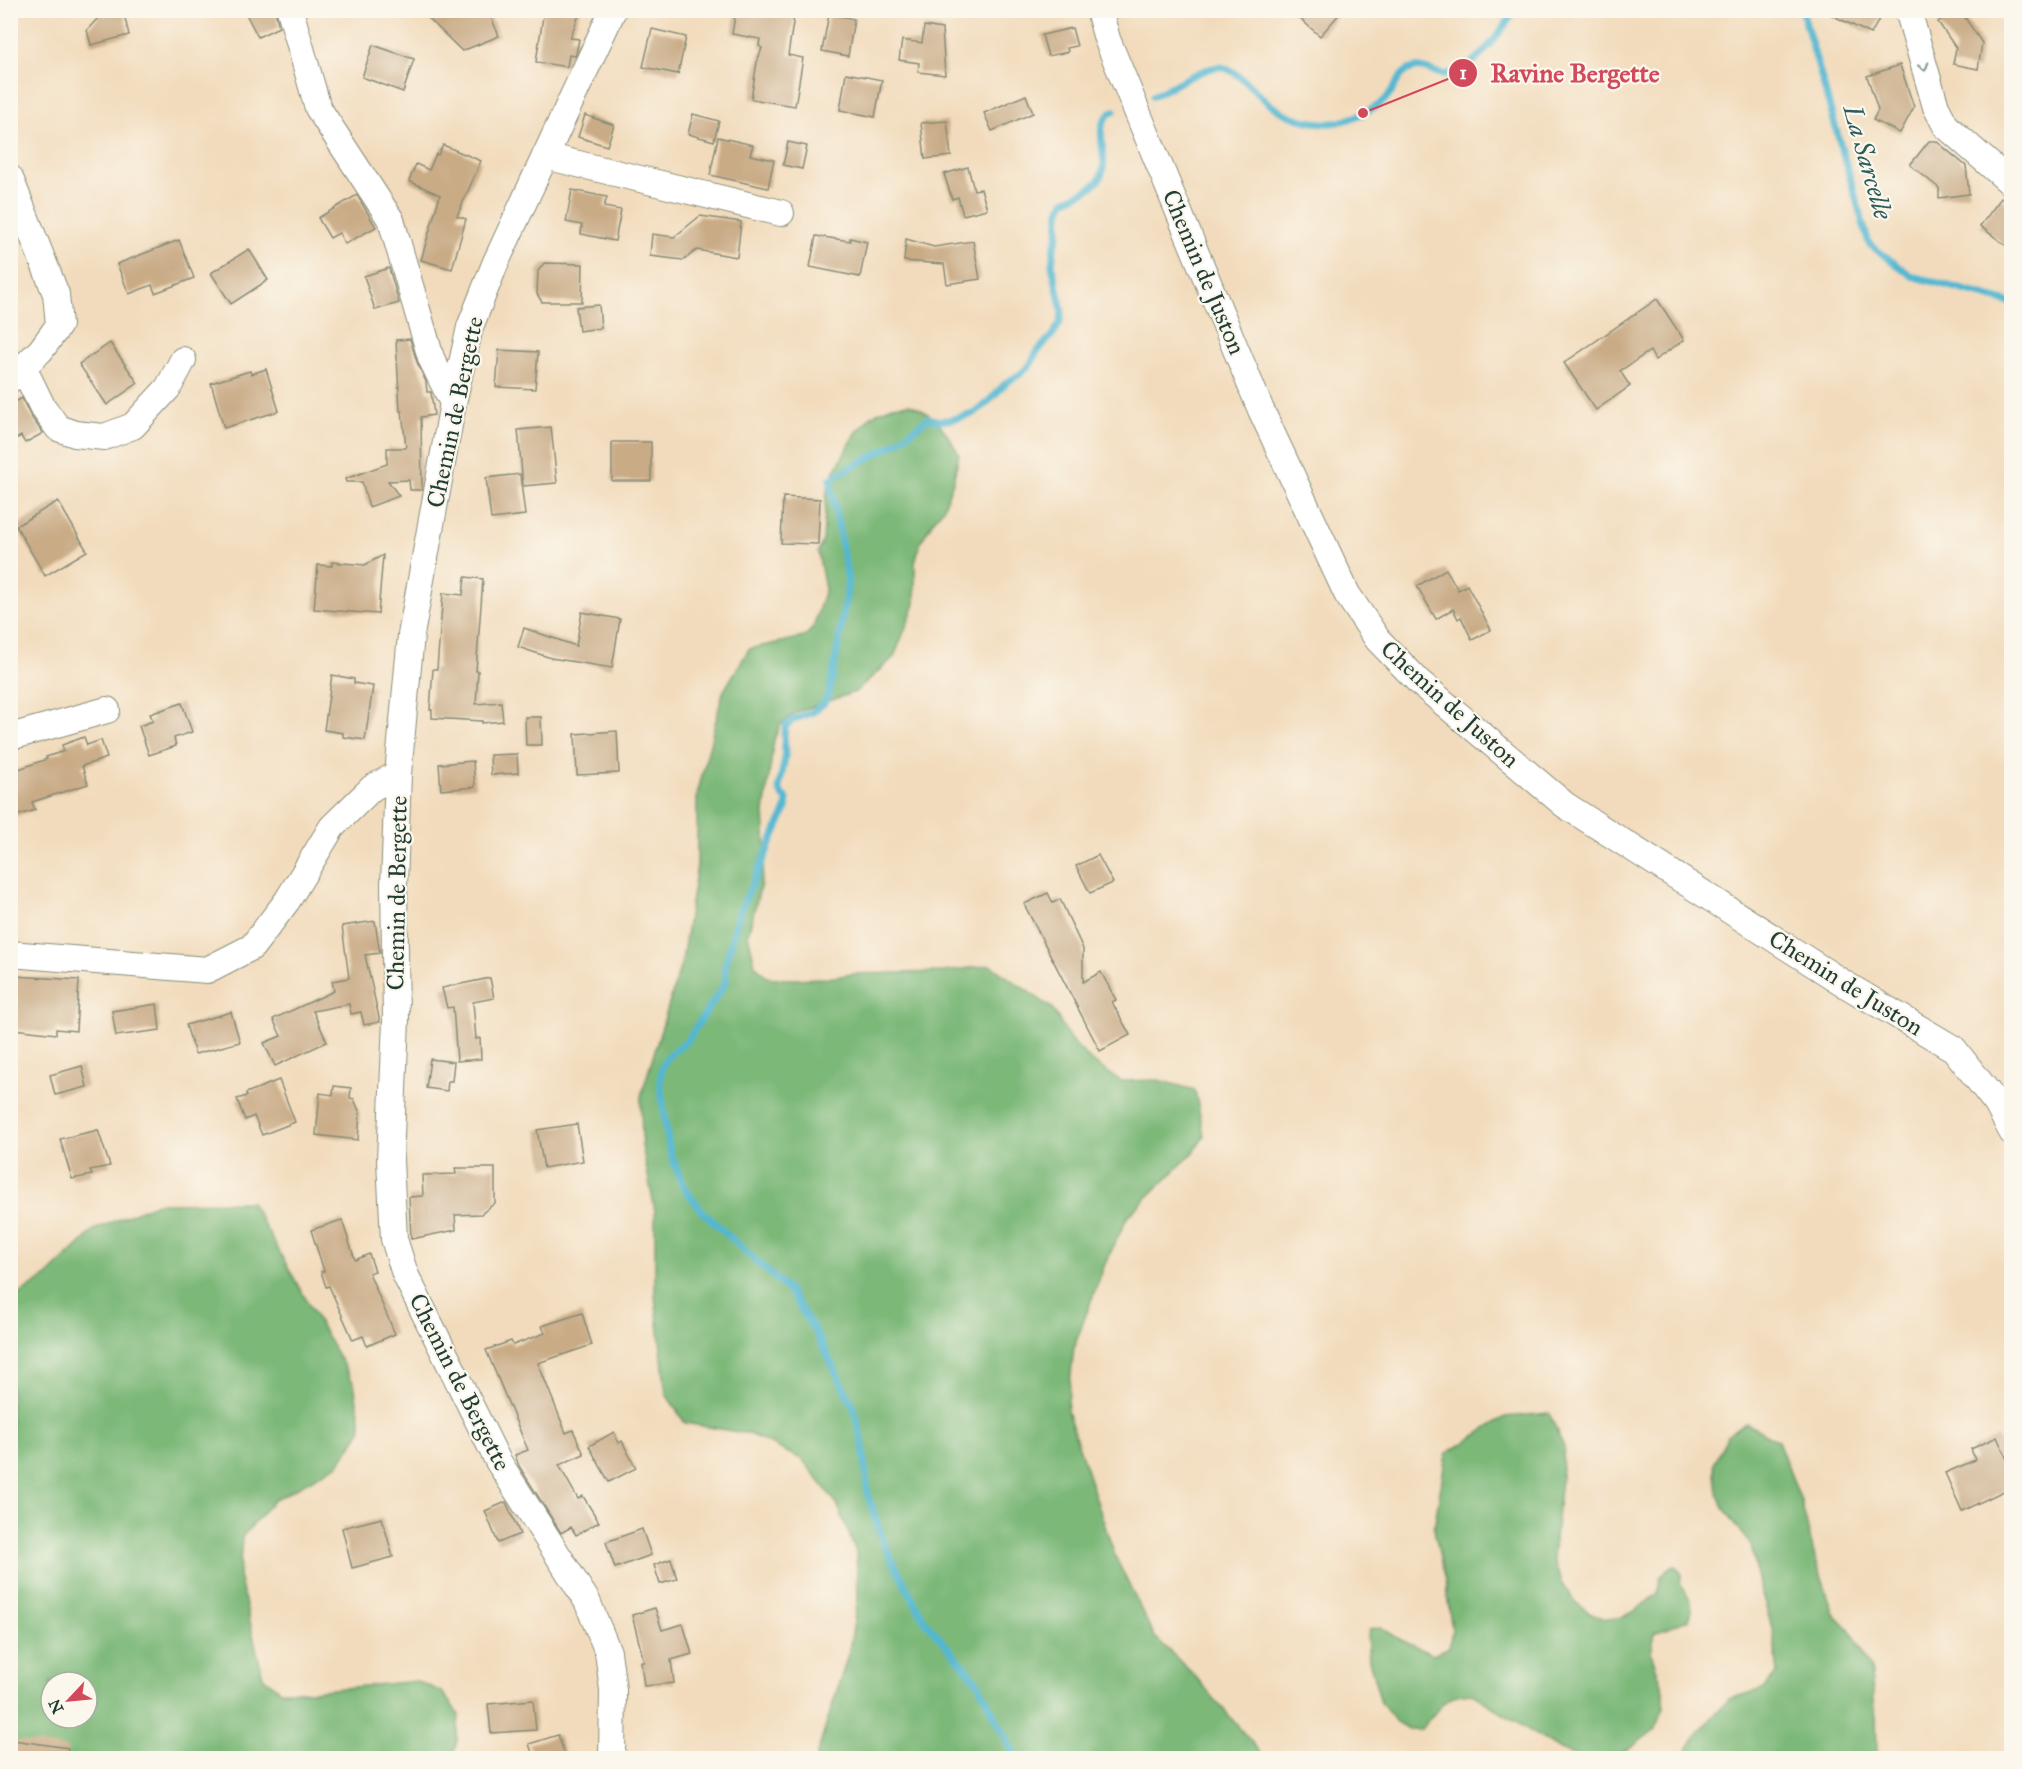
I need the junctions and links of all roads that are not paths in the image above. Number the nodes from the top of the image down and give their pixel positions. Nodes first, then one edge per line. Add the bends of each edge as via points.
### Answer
1 (290, 10) edge
2 (613, 10) edge
3 (1099, 10) edge
4 (1908, 10) edge
5 (545, 156) junction
6 (10, 178) edge
7 (2012, 184) edge
8 (782, 213) dead end
9 (183, 360) dead end
10 (17, 373) edge
11 (453, 402) junction
12 (107, 710) dead end
13 (10, 737) edge
14 (398, 774) junction
15 (10, 954) edge
16 (2012, 1132) edge
17 (612, 1758) edge

1 - 11 street via 318,108 390,220 431,358
2 - 5 street, Chemin de Bergette
3 - 16 street, Chemin de Juston via 1261,410 1347,594 1378,640 1419,682 1565,805 1954,1049 1997,1104
4 -> 7 street via 1936,107 1946,126
5 - 8 street
5 - 11 street, Chemin de Bergette via 470,327
6 - 10 street via 56,294 59,325
9 - 10 street via 168,388 133,426 104,437 58,428
11 - 14 street, Chemin de Bergette via 411,635
12 - 13 street
14 - 15 street via 372,788 332,827 252,947 207,970
14 - 17 street, Chemin de Bergette via 394,885 396,1020 390,1160 394,1239 405,1274 498,1461 587,1601 608,1652 613,1690

